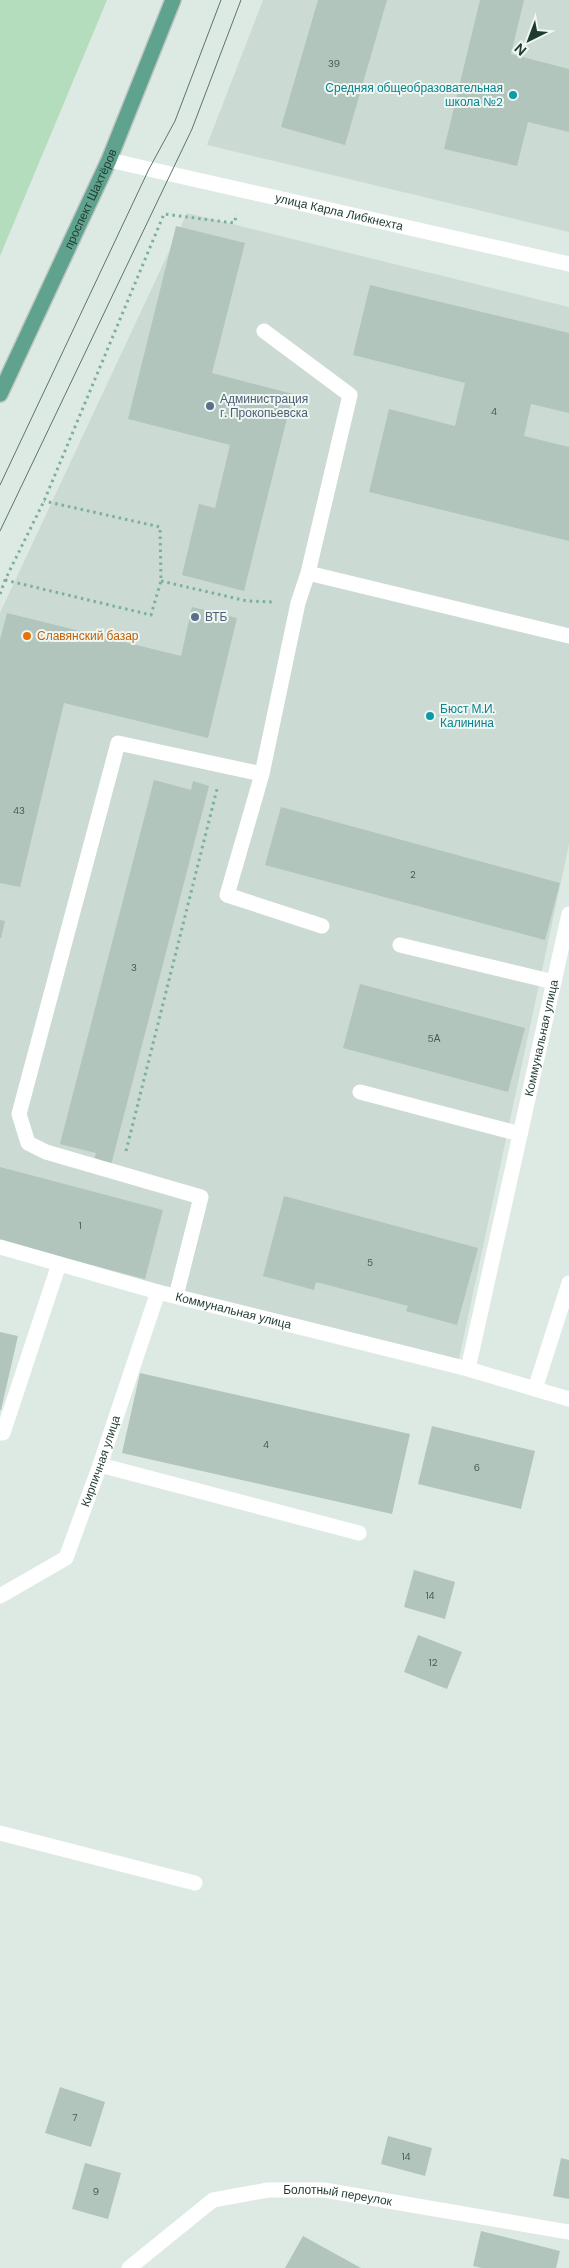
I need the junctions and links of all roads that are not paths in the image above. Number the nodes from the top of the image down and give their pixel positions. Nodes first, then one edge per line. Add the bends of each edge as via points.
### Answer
1 (173, 0) edge
2 (109, 160) junction
3 (569, 264) edge
4 (264, 331) dead end
5 (0, 394) edge
6 (308, 573) junction
7 (569, 636) edge
8 (262, 774) junction
9 (569, 914) edge
10 (322, 926) dead end
11 (400, 945) dead end
12 (554, 982) junction
13 (360, 1092) dead end
14 (520, 1134) junction
15 (0, 1247) edge
16 (59, 1264) junction
17 (569, 1283) edge
18 (158, 1292) junction
19 (176, 1296) junction
20 (468, 1368) junction
21 (535, 1389) junction
22 (569, 1399) edge
23 (0, 1432) edge
24 (100, 1465) junction
25 (359, 1532) dead end
26 (0, 1596) edge
27 (0, 1833) edge
28 (195, 1883) dead end
29 (569, 2232) edge
30 (129, 2268) edge

1 - 2 main road, проспект Шахтёров
2 - 3 street, улица Карла Либкнехта
2 - 5 main road, проспект Шахтёров
4 - 6 street via 350,395
6 - 7 street
6 - 8 street via 298,603
8 - 10 street via 227,895
8 - 19 street via 118,743 19,1114 28,1143 46,1152 201,1197
9 - 12 street, Коммунальная улица
11 - 12 street
12 - 14 street, Коммунальная улица
13 - 14 street
14 - 20 street, Коммунальная улица
15 - 16 street, Коммунальная улица
16 - 18 street, Коммунальная улица
16 - 23 street via 3,1433
17 - 21 street
18 - 19 street, Коммунальная улица
18 - 24 street, Кирпичная улица
19 - 20 street, Коммунальная улица
20 - 21 street, Коммунальная улица
21 - 22 street, Коммунальная улица
24 - 25 street
24 - 26 street, Кирпичная улица via 66,1558
27 - 28 street
29 - 30 street, Болотный переулок via 324,2190 268,2190 213,2200

